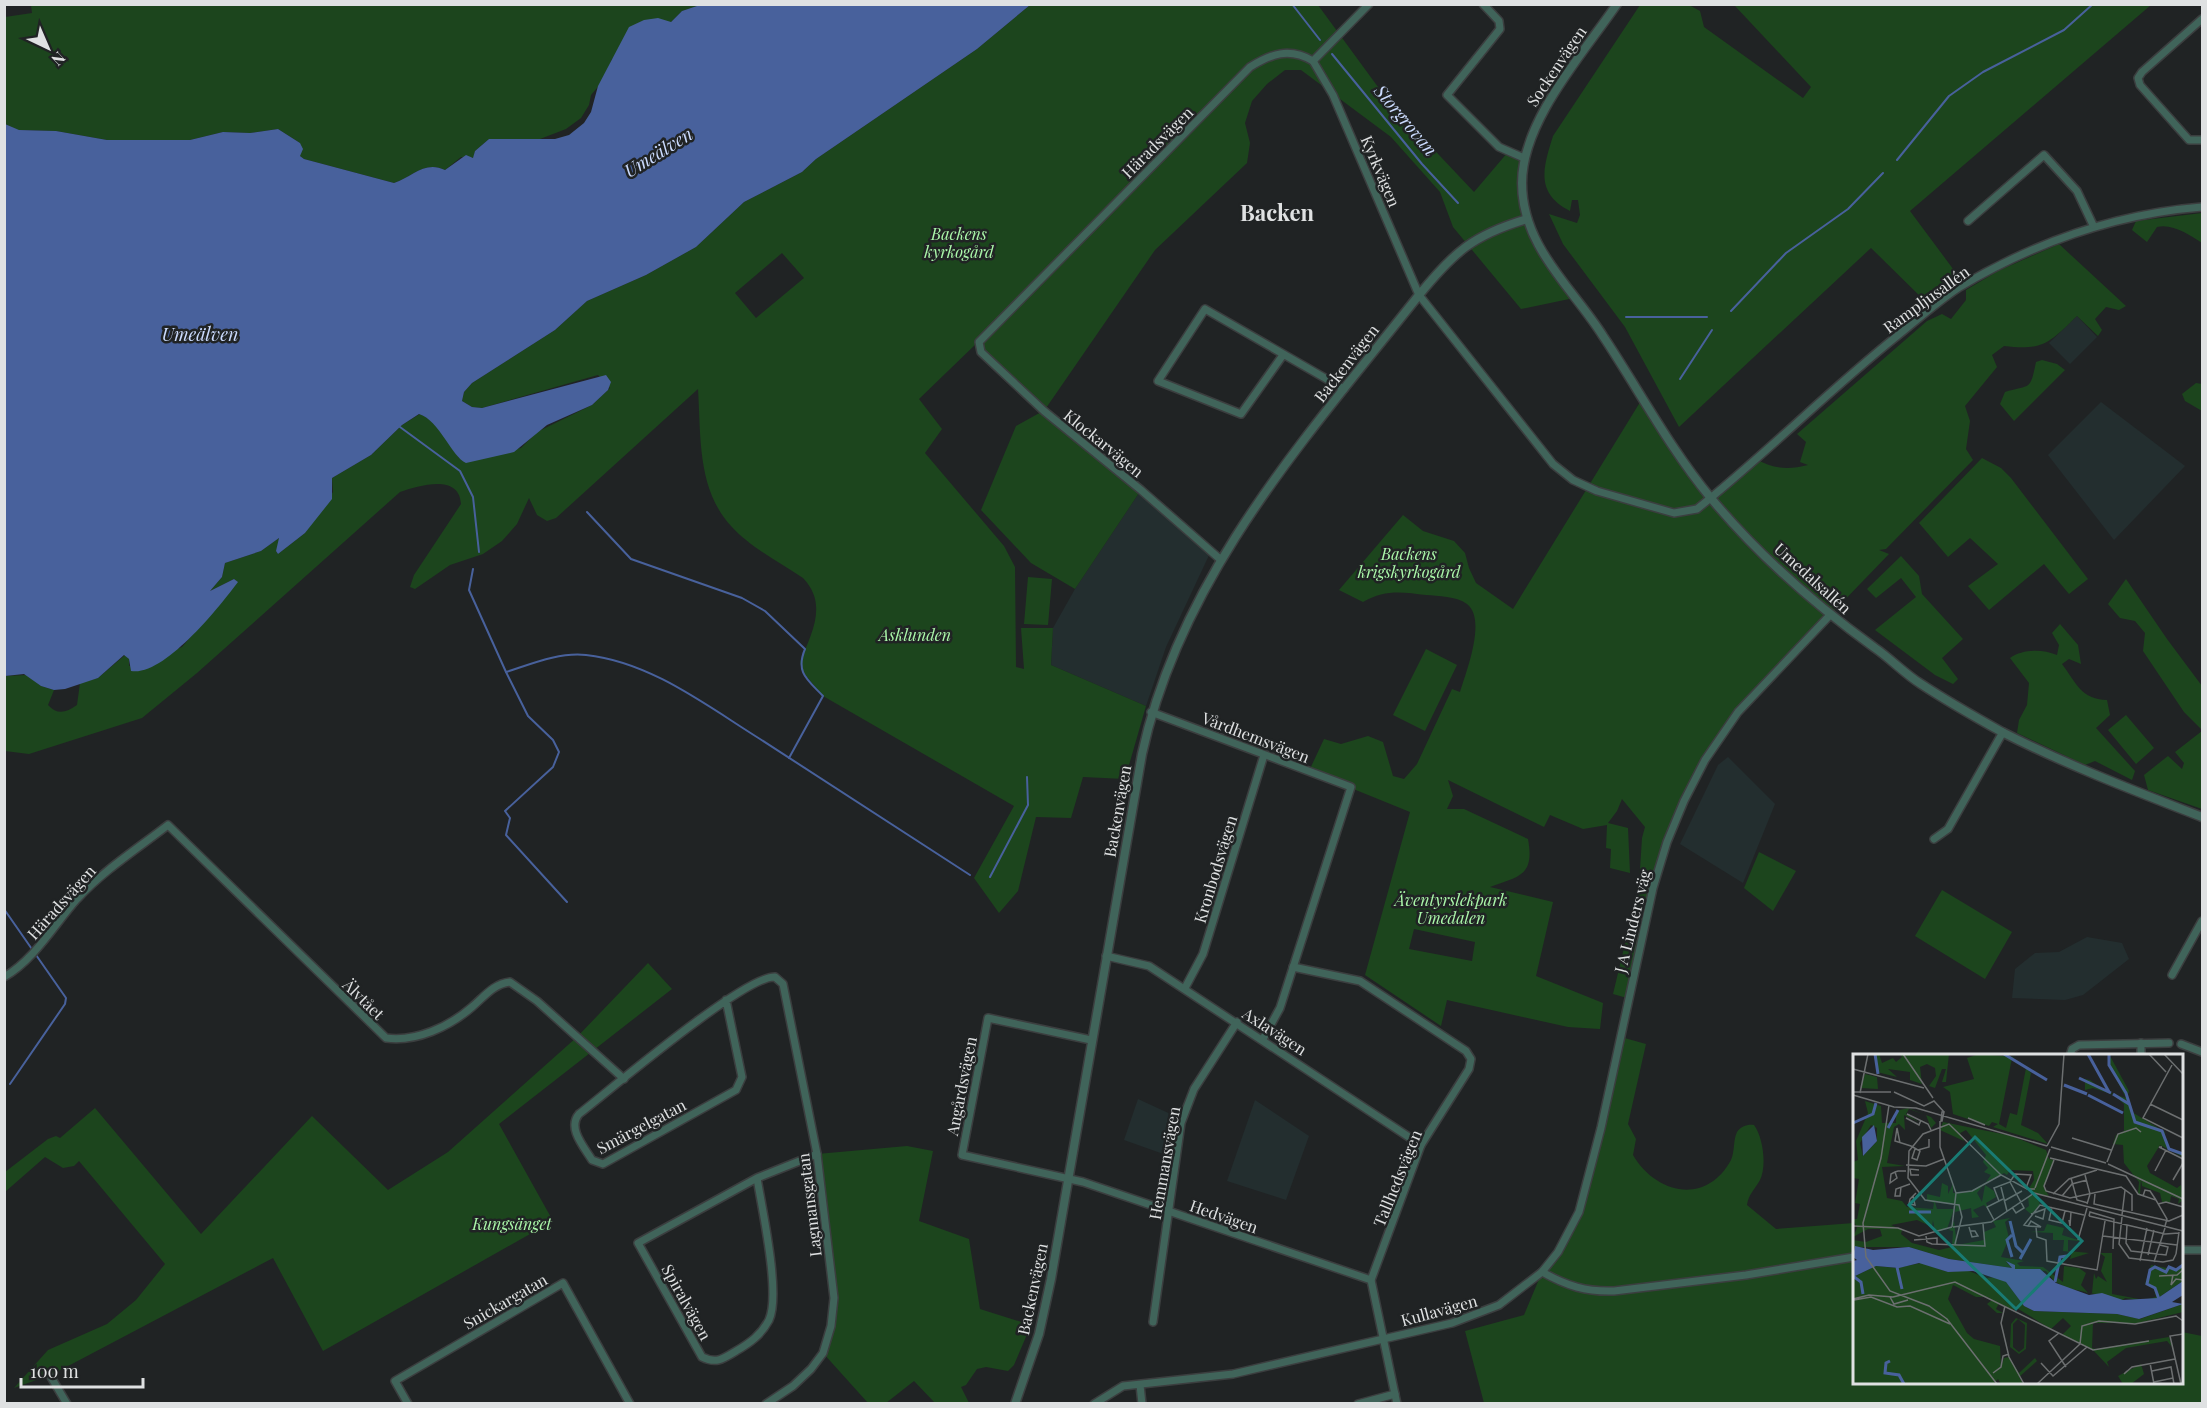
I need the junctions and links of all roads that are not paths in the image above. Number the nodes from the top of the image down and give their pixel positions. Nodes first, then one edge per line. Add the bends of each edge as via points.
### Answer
1 (1370, 4) edge
2 (1483, 4) edge
3 (1617, 4) edge
4 (2202, 19) edge
5 (1313, 61) junction
6 (2202, 140) edge
7 (1524, 158) junction
8 (2202, 207) edge
9 (1527, 219) junction
10 (1968, 221) dead end
11 (2093, 225) junction
12 (1419, 295) junction
13 (979, 342) joint
14 (1283, 355) junction
15 (1344, 389) junction
16 (1711, 498) junction
17 (1221, 560) junction
18 (1830, 615) junction
19 (1151, 712) junction
20 (2003, 732) junction
21 (1264, 755) junction
22 (2202, 817) edge
23 (168, 825) joint
24 (1934, 839) dead end
25 (2202, 921) edge
26 (1106, 956) junction
27 (1293, 967) junction
28 (2172, 975) dead end
29 (4, 977) edge
30 (780, 980) joint
31 (1185, 988) junction
32 (726, 1000) junction
33 (1237, 1022) junction
34 (1263, 1039) junction
35 (1090, 1040) junction
36 (2141, 1043) junction
37 (2169, 1043) dead end
38 (2181, 1044) dead end
39 (2202, 1052) edge
40 (2071, 1054) edge
41 (2141, 1054) edge
42 (624, 1079) junction
43 (1421, 1145) junction
44 (817, 1154) junction
45 (758, 1178) junction
46 (1068, 1178) junction
47 (1168, 1212) junction
48 (2183, 1250) edge
49 (2202, 1250) edge
50 (1853, 1257) edge
51 (1542, 1272) junction
52 (1371, 1280) junction
53 (1153, 1322) dead end
54 (1383, 1338) junction
55 (51, 1377) dead end
56 (1140, 1384) junction
57 (1395, 1394) junction
58 (67, 1404) edge
59 (408, 1404) edge
60 (630, 1404) edge
61 (766, 1404) edge
62 (1015, 1404) edge
63 (1094, 1404) edge
64 (1142, 1404) edge
65 (1358, 1404) edge
66 (1397, 1404) edge

1 - 5 street
2 - 7 street via 1499,21 1500,29 1447,95 1490,140
3 - 7 street, Sockenvägen via 1541,114
4 - 6 street via 2138,78 2189,140
5 - 12 street, Kyrkvägen via 1333,95
5 - 13 street, Häradsvägen via 1284,52 1250,67
7 - 9 street, Sockenvägen via 1522,184
8 - 11 street, Rampljusallén via 2135,215
9 - 12 street, Backenvägen via 1495,229 1467,245 1444,264
9 - 16 street, Umedalsallén via 1554,272 1599,329 1668,441
10 - 11 street via 2044,155 2077,191
11 - 16 street, Rampljusallén via 2028,250 1942,299 1870,357
12 - 15 street, Backenvägen
12 - 16 street via 1553,464 1573,480 1597,491 1674,513 1697,509
13 - 17 street, Klockarvägen via 981,352 1044,411
14 - 14 street via 1205,309 1158,381 1241,414
14 - 15 street
15 - 17 street, Backenvägen via 1249,512
16 - 18 street, Umedalsallén via 1787,578
17 - 19 street, Backenvägen via 1182,635
18 - 20 street, Umedalsallén via 1919,683
18 - 51 street, J A Linders väg via 1738,712 1705,759 1684,801 1653,888 1579,1212 1558,1252
19 - 21 street, Vårdhemsvägen
19 - 26 street, Backenvägen
20 - 22 street, Umedalsallén via 2121,786
20 - 24 street via 1948,829
21 - 27 street, Vårdhemsvägen via 1351,787
21 - 31 street, Kronbodsvägen via 1203,954
23 - 29 street, Häradsvägen via 100,876 28,958
23 - 42 street, Älvtået via 386,1038 411,1037 438,1029 467,1011 493,987 510,982 537,1000
25 - 28 street
26 - 31 street, Axlavägen via 1146,964
26 - 35 street, Backenvägen
27 - 34 street via 1277,1014
27 - 43 street, Tallhedsvägen via 1360,981 1470,1054 1469,1069
30 - 32 street, Smärgelgatan via 765,978
30 - 44 street, Lagmansgatan
31 - 33 street, Axlavägen
32 - 42 street, Smärgelgatan
32 - 42 street, Smärgelgatan via 742,1077 740,1086 609,1162 599,1164 592,1160 576,1131 575,1119
33 - 34 street, Axlavägen
33 - 47 street, Hemmansvägen via 1200,1078 1185,1110
34 - 43 street, Axlavägen
35 - 46 street, Backenvägen
35 - 46 street, Angårdsvägen via 988,1018 962,1155
36 - 37 street
36 - 40 street via 2079,1045
36 - 41 street
38 - 39 street
43 - 52 street, Tallhedsvägen
44 - 45 street, Spiralvägen
44 - 61 street, Lagmansgatan via 834,1298 830,1334 811,1369
45 - 45 street, Spiralvägen via 774,1296 770,1318 747,1345 711,1362 702,1357 638,1243
46 - 47 street, Hedvägen
46 - 62 street, Backenvägen via 1039,1334
47 - 52 street, Hedvägen
47 - 53 street, Hemmansvägen
48 - 49 street
50 - 51 street via 1614,1291 1570,1287
51 - 54 street, Kullavägen via 1518,1293 1484,1313
52 - 54 street
54 - 56 street, Kullavägen via 1233,1374
54 - 57 street
55 - 58 street
56 - 63 street, Kullavägen via 1123,1386
56 - 64 street
57 - 65 street
57 - 66 street
59 - 60 street, Snickargatan via 394,1381 563,1283

